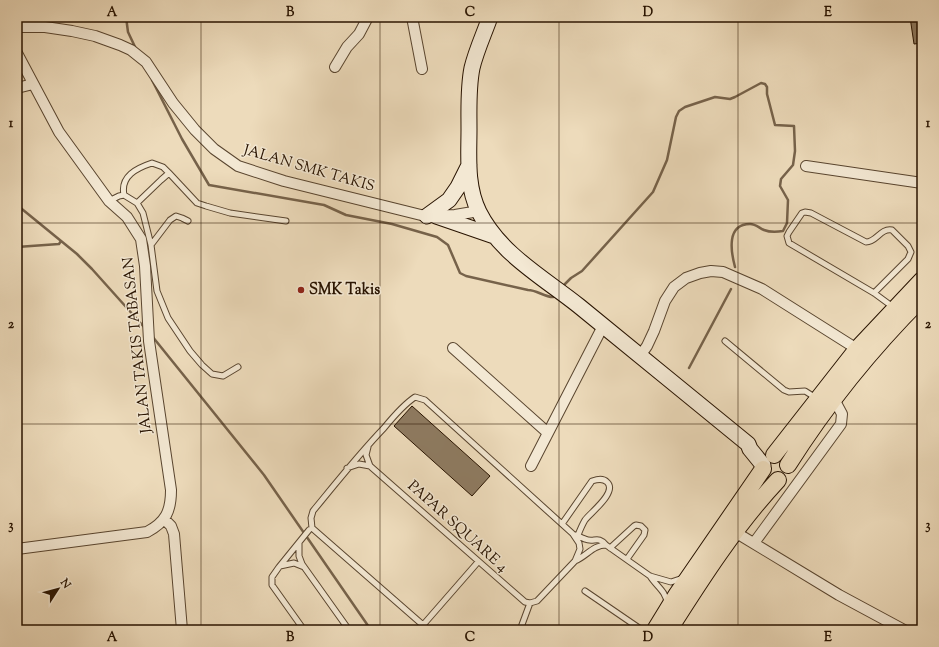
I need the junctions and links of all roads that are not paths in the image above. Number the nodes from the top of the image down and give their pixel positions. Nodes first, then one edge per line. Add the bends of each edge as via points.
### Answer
1 (368, 17) edge
2 (412, 17) edge
3 (490, 17) edge
4 (17, 26) edge
5 (17, 53) edge
6 (335, 67) dead end
7 (422, 69) dead end
8 (33, 84) junction
9 (17, 88) edge
10 (469, 165) junction
11 (806, 166) dead end
12 (170, 173) junction
13 (922, 183) edge
14 (124, 195) junction
15 (109, 201) junction
16 (137, 203) junction
17 (479, 211) junction
18 (431, 216) junction
19 (188, 221) dead end
20 (286, 221) dead end
21 (494, 236) junction
22 (151, 245) junction
23 (922, 280) edge
24 (874, 293) junction
25 (921, 301) edge
26 (894, 308) junction
27 (603, 326) junction
28 (725, 341) dead end
29 (453, 348) dead end
30 (857, 349) junction
31 (640, 356) junction
32 (238, 367) dead end
33 (834, 399) junction
34 (815, 409) junction
35 (548, 433) junction
36 (369, 444) junction
37 (768, 461) junction
38 (788, 465) junction
39 (370, 466) junction
40 (531, 466) dead end
41 (348, 468) junction
42 (778, 480) junction
43 (164, 519) junction
44 (562, 524) junction
45 (309, 530) junction
46 (735, 532) junction
47 (576, 535) junction
48 (300, 541) junction
49 (754, 543) junction
50 (608, 546) junction
51 (17, 549) edge
52 (626, 559) junction
53 (575, 561) junction
54 (478, 562) junction
55 (279, 567) junction
56 (305, 567) junction
57 (650, 576) junction
58 (690, 576) junction
59 (585, 591) dead end
60 (530, 603) junction
61 (667, 610) junction
62 (422, 625) junction
63 (182, 630) edge
64 (304, 630) edge
65 (349, 630) edge
66 (418, 630) edge
67 (520, 630) edge
68 (642, 630) edge
69 (655, 630) edge
70 (669, 630) edge
71 (904, 630) edge

1 - 6 street
2 - 7 street
3 - 10 main road via 472,69 469,94
4 - 18 street, JALAN SMK TAKIS via 72,31 95,36 131,50 146,62 173,103 195,130 214,149 238,166 284,181
5 - 8 street, JALAN TAKIS TABASAN
8 - 9 street
8 - 15 street, JALAN TAKIS TABASAN via 59,132
10 - 17 main road via 472,190
10 - 18 main road via 449,200
11 - 13 street
12 - 14 lane via 152,163 142,166 131,173 123,188
12 - 16 lane
12 - 20 lane via 197,202 206,206 230,214
14 - 15 lane
14 - 16 lane
15 - 43 street, JALAN TAKIS TABASAN via 127,217 141,239 149,341 171,490 169,510
16 - 22 lane via 143,213
17 - 18 street, JALAN SMK TAKIS
17 - 21 main road
18 - 21 main road
19 - 22 lane via 176,216
21 - 27 main road via 510,252
22 - 32 lane via 157,291 161,302 168,318 190,351 212,374 223,376
23 - 26 main road
24 - 24 lane via 789,243 787,236 802,213 811,213 866,242 872,241 885,230 892,230 908,246 911,252 908,259
24 - 26 lane
25 - 33 main road
26 - 30 main road
27 - 31 main road
27 - 35 street
28 - 34 lane via 784,390 805,391
29 - 35 street
30 - 31 street via 762,290 723,272 711,271 686,278 674,287
30 - 34 main road
31 - 37 main road via 748,444 754,444
33 - 34 main road
33 - 49 street via 842,414 842,424
34 - 37 main road
34 - 38 main road
35 - 40 street
36 - 39 lane via 366,455
36 - 41 lane
36 - 44 lane via 411,400 415,397 422,398
37 - 38 main road via 781,456
37 - 42 main road via 766,476
37 - 58 main road
38 - 42 main road via 787,473
39 - 41 lane via 359,464
39 - 54 lane, PAPAR SQUARE 4
41 - 45 lane via 314,511
42 - 46 main road
43 - 51 street via 147,532
43 - 63 street via 174,534
44 - 47 lane
44 - 47 lane via 592,481 606,481 610,490 607,496 585,520
45 - 48 lane
45 - 62 lane
46 - 49 street
46 - 70 main road
47 - 50 lane via 586,540 600,540
47 - 53 lane via 580,549
48 - 55 lane
48 - 56 lane via 299,556
49 - 71 street via 839,595
50 - 52 lane
50 - 52 lane via 634,526 641,526 645,530 644,535
50 - 53 lane via 597,546
52 - 57 lane
53 - 60 lane via 537,601
54 - 60 lane, PAPAR SQUARE 4 via 520,599
54 - 62 lane
55 - 56 lane via 294,563
55 - 64 lane via 272,577 272,585
56 - 65 lane
57 - 58 lane via 671,582
57 - 61 lane via 665,595
58 - 61 main road
59 - 68 lane
60 - 67 lane
61 - 69 main road
62 - 66 lane

